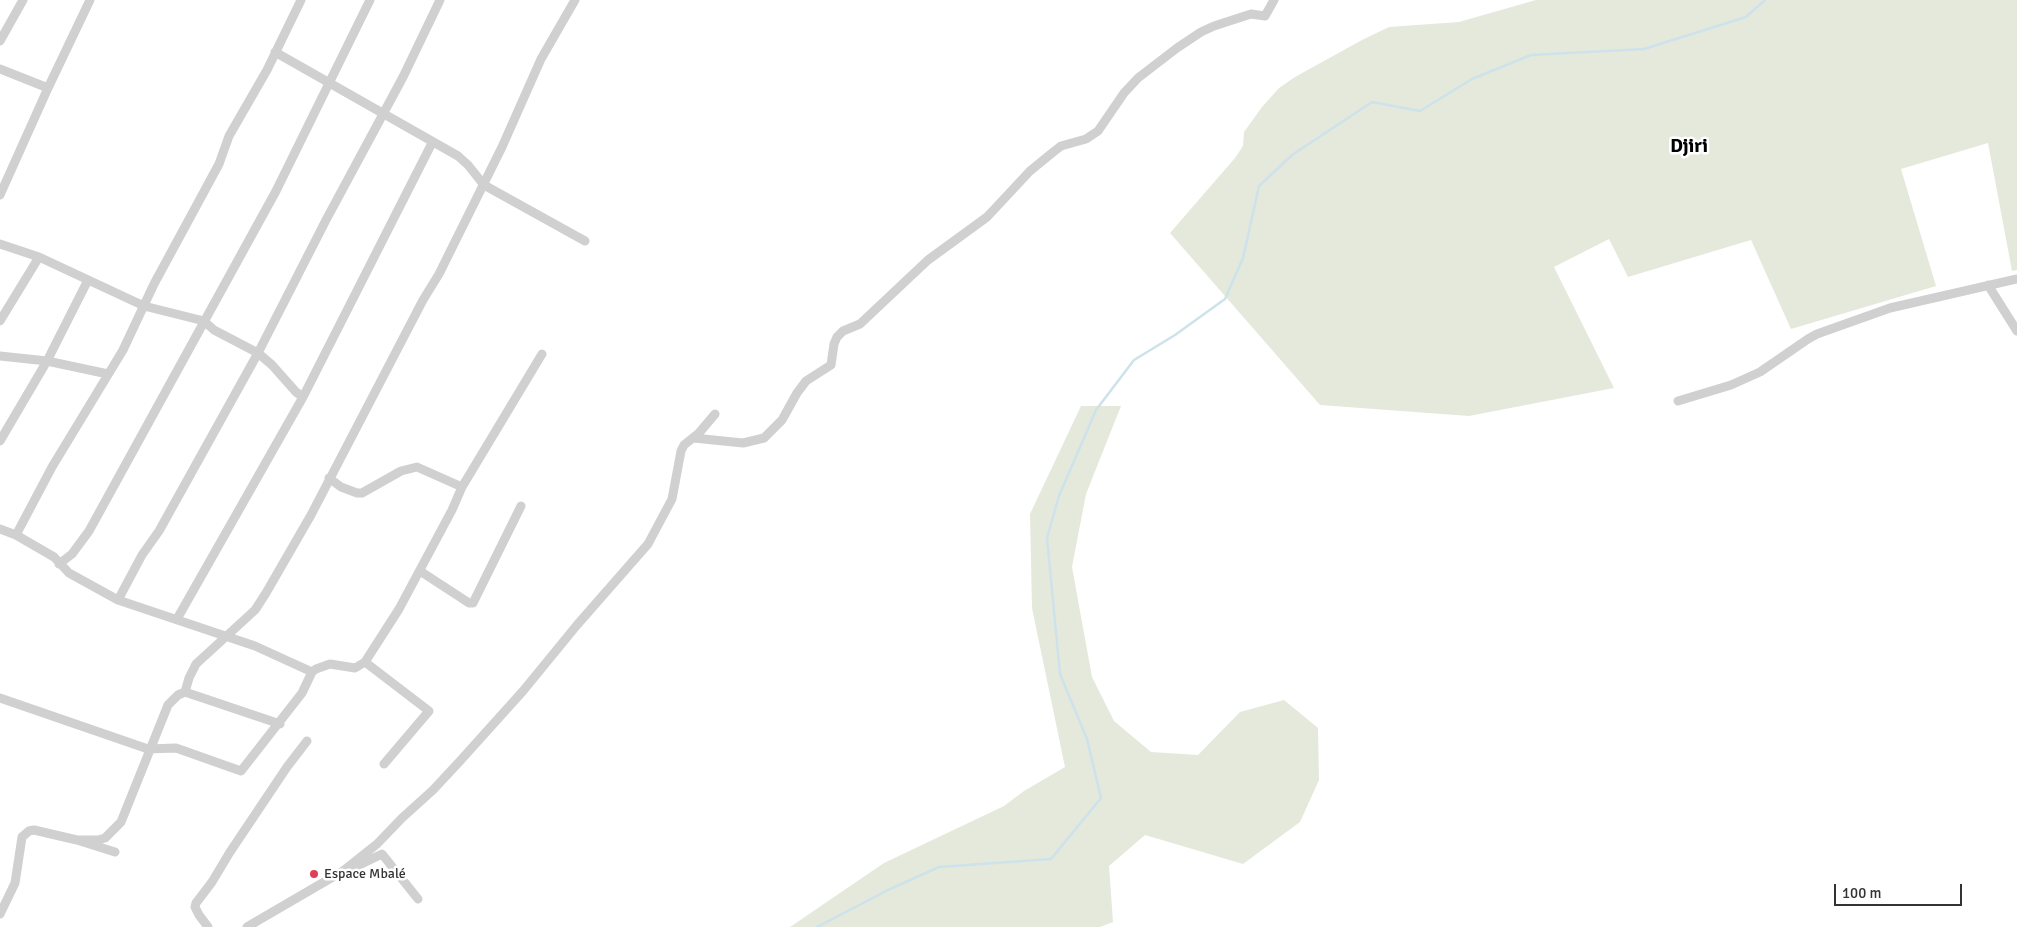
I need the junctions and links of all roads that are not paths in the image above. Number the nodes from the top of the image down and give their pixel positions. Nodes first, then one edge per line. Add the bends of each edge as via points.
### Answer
1 (23, 0) edge
2 (90, 0) edge
3 (301, 0) edge
4 (370, 0) edge
5 (440, 0) edge
6 (575, 0) edge
7 (1274, 0) edge
8 (0, 41) edge
9 (275, 52) junction
10 (0, 69) edge
11 (329, 84) junction
12 (48, 88) junction
13 (384, 113) junction
14 (432, 143) junction
15 (484, 185) junction
16 (0, 195) edge
17 (585, 241) dead end
18 (0, 244) edge
19 (39, 257) junction
20 (2017, 279) edge
21 (88, 280) junction
22 (1988, 285) junction
23 (144, 306) junction
24 (0, 321) edge
25 (204, 321) junction
26 (2017, 331) edge
27 (258, 353) junction
28 (542, 354) dead end
29 (0, 356) edge
30 (47, 361) junction
31 (108, 374) junction
32 (303, 397) junction
33 (1678, 401) dead end
34 (715, 414) dead end
35 (694, 438) junction
36 (0, 440) edge
37 (329, 478) junction
38 (462, 488) junction
39 (521, 506) dead end
40 (0, 529) edge
41 (16, 535) junction
42 (59, 564) junction
43 (420, 571) junction
44 (118, 600) junction
45 (177, 619) junction
46 (227, 636) junction
47 (365, 662) junction
48 (312, 672) junction
49 (185, 692) junction
50 (0, 698) edge
51 (280, 724) junction
52 (307, 742) dead end
53 (148, 749) junction
54 (384, 764) dead end
55 (77, 840) junction
56 (115, 852) dead end
57 (343, 871) junction
58 (418, 899) dead end
59 (0, 914) edge
60 (208, 927) edge
61 (247, 927) edge

1 - 8 street
2 - 12 street
3 - 9 street
4 - 11 street
5 - 13 street
6 - 15 street via 540,59
7 - 35 street via 1266,16 1251,14 1214,26 1177,48 1124,93 1098,131 1052,152 987,218 928,260 860,324 843,331 834,344 831,365 806,381 782,420 764,438 743,442
9 - 11 street
9 - 23 street
10 - 12 street
11 - 13 street
11 - 25 street via 276,191
12 - 16 street
13 - 14 street
13 - 27 street
14 - 15 street via 458,156
14 - 32 street
15 - 17 street
15 - 37 street
18 - 19 street
19 - 21 street
19 - 24 street
20 - 22 street
21 - 23 street
21 - 30 street
22 - 26 street
22 - 33 street via 1890,308 1817,334 1760,372
23 - 25 street
23 - 31 street
25 - 27 street via 214,330
25 - 42 street via 90,531 72,554
27 - 32 street
27 - 44 street
28 - 38 street
29 - 30 street
30 - 31 street
30 - 36 street
31 - 41 street
32 - 45 street
34 - 35 street
35 - 57 street via 681,451 669,507 636,559 433,790 377,844
37 - 38 street via 357,493 401,471 417,467
37 - 46 street via 266,593 254,610
38 - 43 street
39 - 43 street via 473,603
40 - 41 street
41 - 42 street via 54,556
42 - 44 street
43 - 47 street
44 - 45 street
45 - 46 street
46 - 48 street
46 - 49 street via 196,664
47 - 48 street via 351,668 330,664
47 - 54 street via 430,711
48 - 51 street
49 - 51 street
49 - 53 street via 178,694 168,705
50 - 53 street
51 - 53 street via 241,771 176,748
52 - 60 street via 196,903 198,915
53 - 55 street via 116,828 106,838
55 - 56 street
55 - 59 street via 34,830 22,837 18,876
57 - 58 street via 382,854
57 - 61 street

